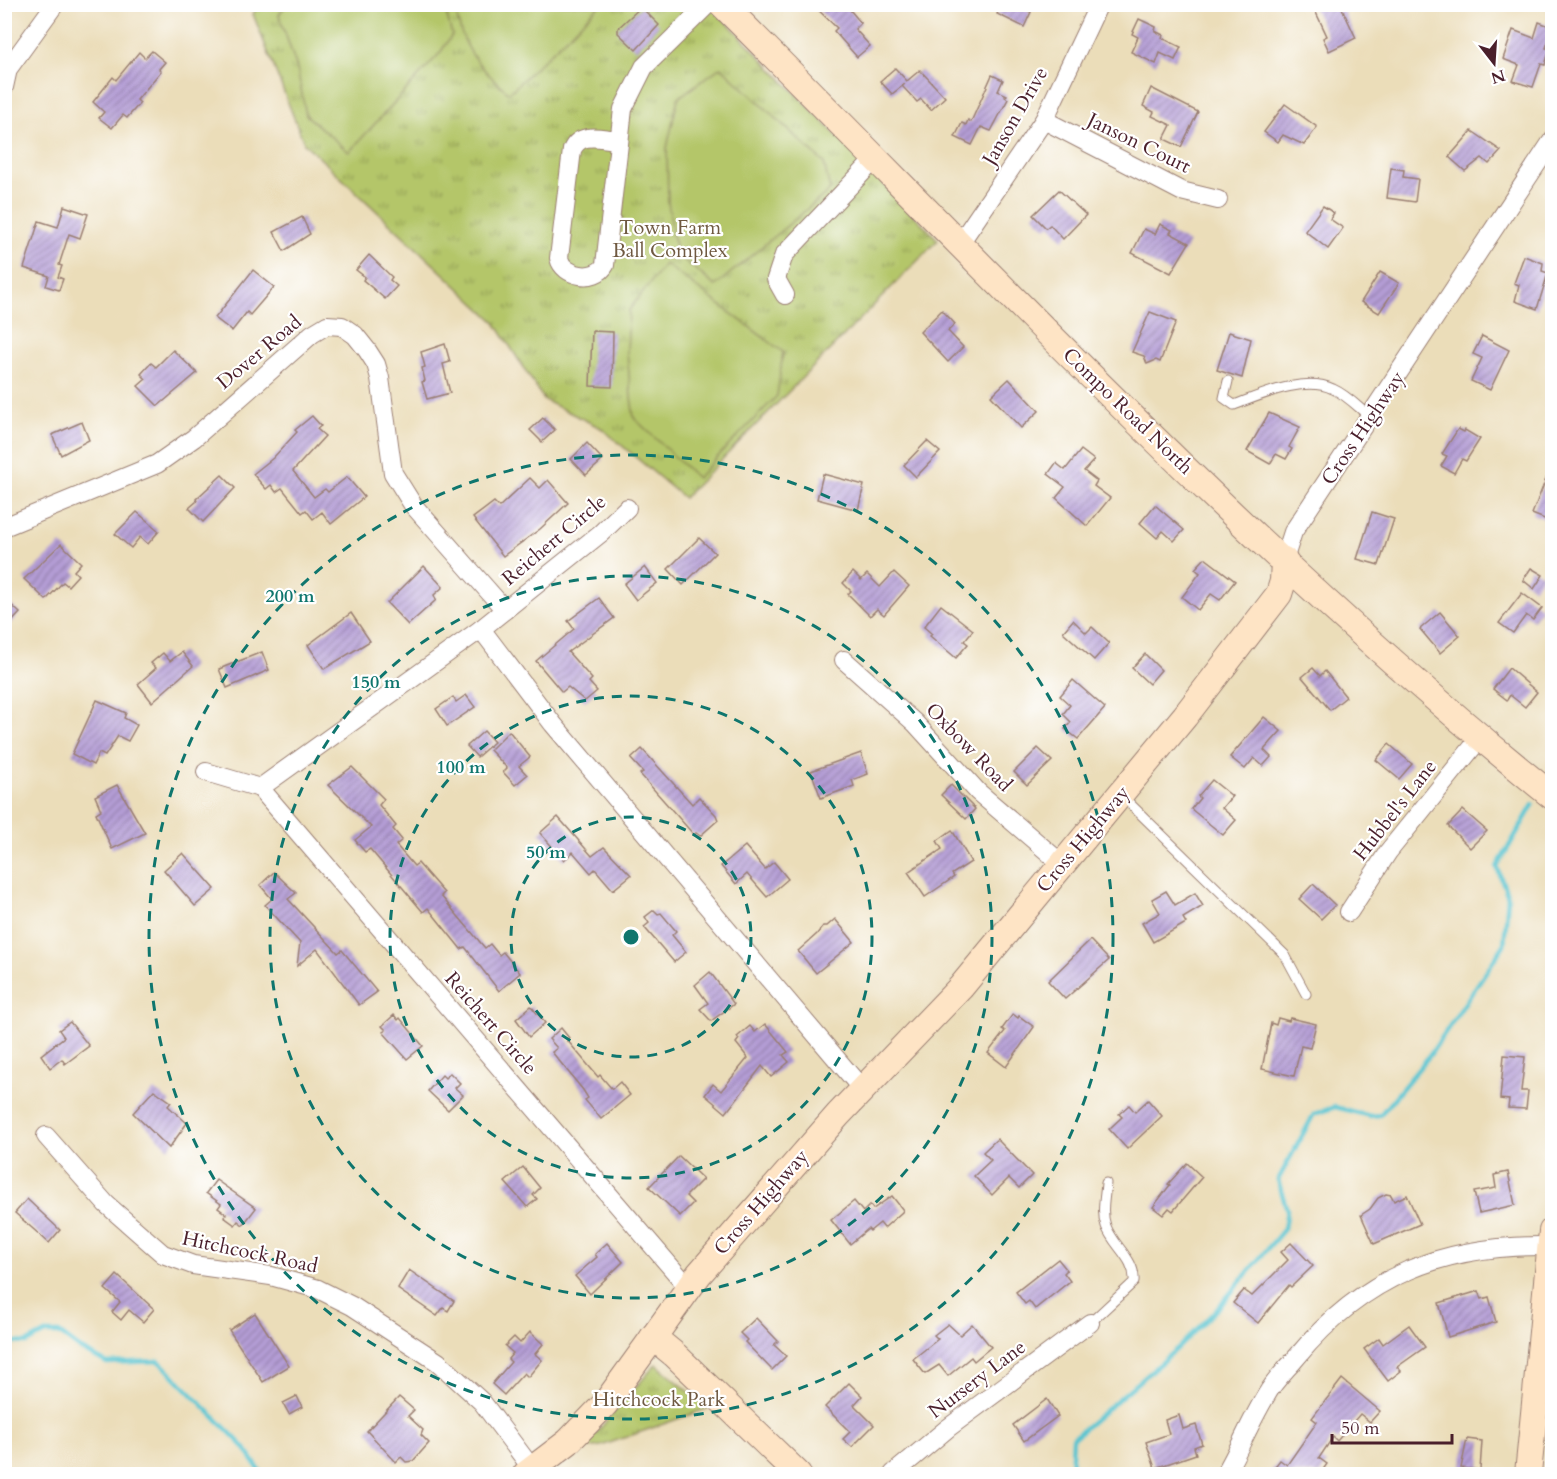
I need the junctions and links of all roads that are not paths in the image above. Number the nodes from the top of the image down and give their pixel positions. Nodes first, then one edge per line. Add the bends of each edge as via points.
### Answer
1 (55, 4) edge
2 (708, 4) edge
3 (722, 4) edge
4 (1099, 4) edge
5 (6, 74) edge
6 (1044, 120) junction
7 (619, 140) junction
8 (1552, 141) edge
9 (876, 158) junction
10 (1218, 200) dead end
11 (960, 243) junction
12 (785, 295) dead end
13 (1228, 381) dead end
14 (1370, 417) junction
15 (627, 508) dead end
16 (4, 527) edge
17 (1284, 560) junction
18 (505, 610) junction
19 (481, 629) junction
20 (844, 660) dead end
21 (1480, 738) junction
22 (206, 772) dead end
23 (260, 788) junction
24 (1120, 795) junction
25 (1552, 796) edge
26 (1062, 864) junction
27 (1349, 912) dead end
28 (1306, 994) dead end
29 (862, 1089) junction
30 (46, 1136) dead end
31 (1106, 1183) dead end
32 (1552, 1239) edge
33 (688, 1287) junction
34 (1090, 1323) joint
35 (653, 1338) junction
36 (529, 1472) edge
37 (798, 1474) edge
38 (893, 1474) edge
39 (1225, 1474) edge
40 (1528, 1474) edge

1 - 5 street
2 - 7 street via 644,67 623,109
3 - 9 main road, Compo Road North
4 - 6 street, Janson Drive
6 - 10 street, Janson Court via 1181,191
6 - 11 street, Janson Drive
7 - 7 street via 605,265 593,275 568,272 559,258 572,150 584,137
8 - 14 street, Cross Highway
9 - 11 main road, Compo Road North
9 - 12 street via 784,255 776,279
11 - 17 main road, Compo Road North via 1157,441
13 - 14 lane via 1224,398 1234,405 1279,389 1323,385
14 - 17 street, Cross Highway via 1293,532
15 - 18 street, Reichert Circle
16 - 18 street, Dover Road via 157,464 194,438 312,334 327,326 342,326 355,335 376,364 393,473 413,505
17 - 21 main road, Compo Road North
17 - 24 main road, Cross Highway via 1279,594
18 - 19 street, Reichert Circle
19 - 23 street, Reichert Circle
19 - 29 street via 553,724
20 - 26 street, Oxbow Road via 915,723 978,792
21 - 25 main road, Compo Road North
21 - 27 street, Hubbel's Lane via 1388,852
22 - 23 street
23 - 33 street, Reichert Circle
24 - 26 main road, Cross Highway
24 - 28 lane via 1285,955
26 - 29 main road, Cross Highway via 961,987
29 - 33 main road, Cross Highway
30 - 36 street, Hitchcock Road via 106,1204 163,1254 193,1265 271,1276 318,1289 352,1306 438,1362 482,1402
31 - 34 lane via 1103,1214 1107,1229 1135,1274 1134,1282
32 - 39 street via 1446,1256 1381,1281 1319,1330 1268,1392
32 - 40 main road
33 - 35 main road, Cross Highway
34 - 38 street, Nursery Lane via 948,1428
35 - 36 main road, Cross Highway via 588,1423
35 - 37 main road

